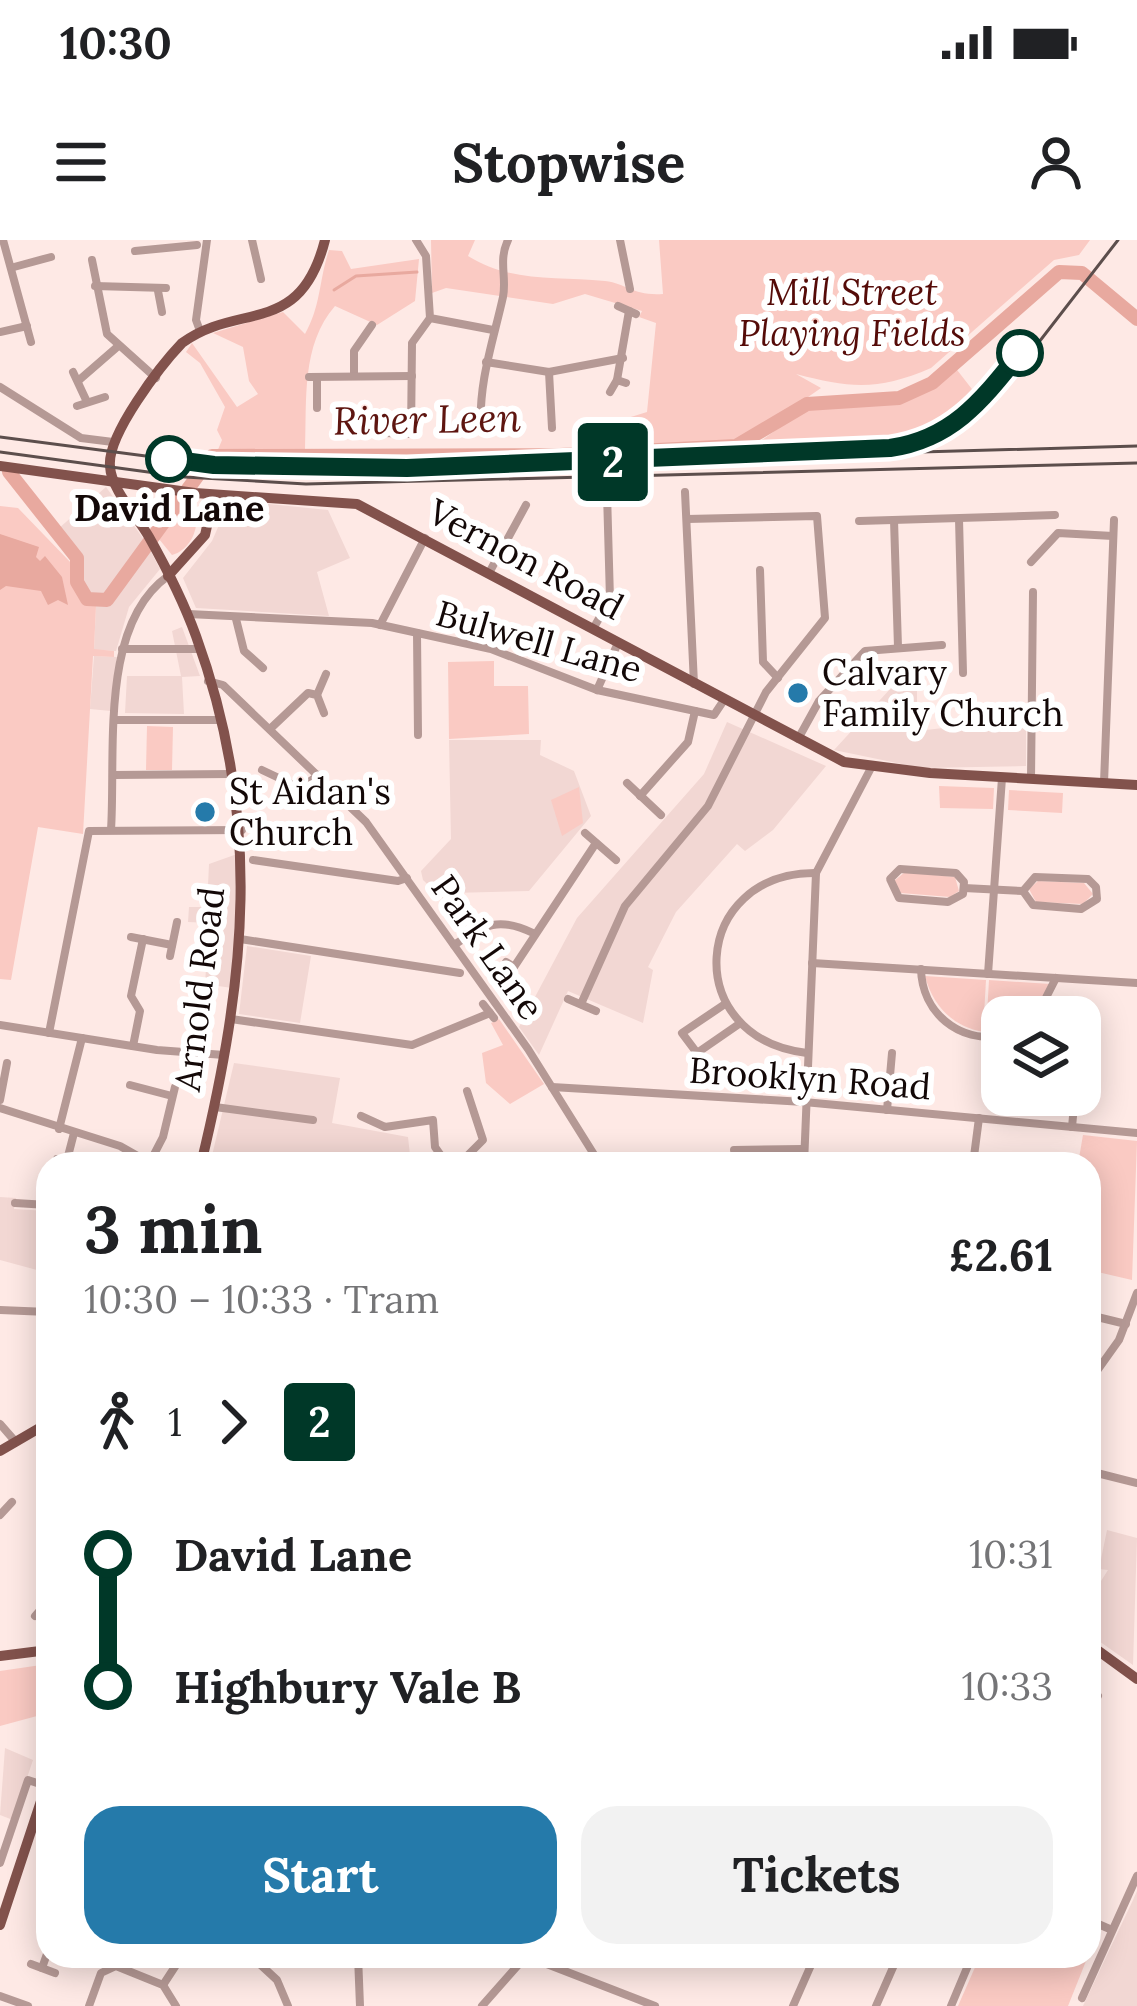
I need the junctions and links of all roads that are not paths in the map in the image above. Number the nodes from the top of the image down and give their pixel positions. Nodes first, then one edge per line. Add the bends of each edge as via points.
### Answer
1 (3, 240) edge
2 (207, 240) edge
3 (252, 240) edge
4 (325, 240) edge
5 (416, 240) edge
6 (508, 240) edge
7 (620, 240) edge
8 (191, 243) edge
9 (145, 245) edge
10 (135, 251) dead end
11 (51, 257) dead end
12 (92, 260) dead end
13 (14, 267) junction
14 (261, 279) dead end
15 (95, 286) junction
16 (630, 289) dead end
17 (618, 306) dead end
18 (162, 315) dead end
19 (430, 318) junction
20 (372, 325) dead end
21 (27, 326) junction
22 (493, 329) junction
23 (200, 331) junction
24 (0, 332) edge
25 (31, 342) dead end
26 (116, 348) junction
27 (623, 358) junction
28 (486, 362) junction
29 (549, 372) junction
30 (354, 374) junction
31 (412, 376) junction
32 (155, 378) junction
33 (0, 387) edge
34 (610, 392) dead end
35 (105, 397) dead end
36 (316, 408) dead end
37 (552, 428) dead end
38 (490, 430) dead end
39 (386, 433) dead end
40 (113, 442) junction
41 (0, 466) edge
42 (117, 484) junction
43 (685, 492) dead end
44 (195, 493) junction
45 (214, 495) junction
46 (610, 499) dead end
47 (526, 505) dead end
48 (1055, 515) dead end
49 (959, 518) junction
50 (687, 519) junction
51 (894, 520) junction
52 (1114, 520) dead end
53 (859, 521) dead end
54 (205, 535) junction
55 (1114, 536) junction
56 (425, 538) junction
57 (1031, 562) dead end
58 (489, 573) junction
59 (168, 576) junction
60 (763, 576) dead end
61 (1034, 592) dead end
62 (186, 614) junction
63 (236, 619) junction
64 (380, 626) junction
65 (593, 629) junction
66 (417, 633) junction
67 (618, 643) junction
68 (942, 645) dead end
69 (898, 646) junction
70 (122, 649) junction
71 (200, 649) junction
72 (965, 667) dead end
73 (263, 668) dead end
74 (326, 674) dead end
75 (778, 678) junction
76 (208, 681) junction
77 (694, 684) junction
78 (597, 690) junction
79 (317, 695) junction
80 (724, 700) junction
81 (695, 711) junction
82 (323, 713) dead end
83 (755, 717) junction
84 (117, 720) junction
85 (217, 720) junction
86 (270, 729) junction
87 (418, 736) dead end
88 (798, 739) junction
89 (864, 767) junction
90 (262, 770) dead end
91 (230, 774) junction
92 (114, 775) junction
93 (319, 775) junction
94 (1002, 778) junction
95 (1030, 779) junction
96 (627, 783) dead end
97 (1104, 783) junction
98 (1137, 785) edge
99 (640, 796) junction
100 (661, 814) dead end
101 (111, 830) junction
102 (243, 830) junction
103 (585, 833) dead end
104 (596, 843) junction
105 (253, 860) dead end
106 (616, 860) dead end
107 (816, 874) junction
108 (406, 878) junction
109 (964, 888) junction
110 (994, 890) junction
111 (1023, 891) junction
112 (177, 922) dead end
113 (533, 933) junction
114 (131, 937) dead end
115 (142, 939) junction
116 (240, 939) junction
117 (172, 945) junction
118 (454, 945) junction
119 (170, 956) dead end
120 (506, 962) dead end
121 (812, 962) junction
122 (921, 970) junction
123 (460, 973) dead end
124 (988, 974) junction
125 (1056, 978) junction
126 (1137, 983) edge
127 (1047, 996) edge
128 (568, 999) dead end
129 (483, 1004) dead end
130 (581, 1004) junction
131 (725, 1004) junction
132 (596, 1011) dead end
133 (231, 1019) junction
134 (0, 1024) edge
135 (739, 1024) junction
136 (49, 1033) junction
137 (981, 1035) edge
138 (82, 1038) junction
139 (133, 1046) junction
140 (807, 1053) junction
141 (892, 1053) dead end
142 (227, 1055) junction
143 (8, 1063) edge
144 (550, 1087) junction
145 (135, 1089) dead end
146 (467, 1091) dead end
147 (804, 1102) junction
148 (0, 1104) edge
149 (214, 1107) junction
150 (887, 1110) junction
151 (361, 1116) dead end
152 (1073, 1116) edge
153 (979, 1118) junction
154 (313, 1120) dead end
155 (1072, 1127) junction
156 (59, 1129) junction
157 (74, 1133) junction
158 (1137, 1133) edge
159 (803, 1149) junction
160 (734, 1150) dead end
161 (69, 1152) edge
162 (130, 1152) edge
163 (155, 1152) edge
164 (204, 1152) edge
165 (439, 1152) edge
166 (470, 1152) edge
167 (592, 1152) edge
168 (803, 1152) edge
169 (975, 1152) edge
170 (15, 1203) dead end
171 (36, 1204) edge
172 (1137, 1293) edge
173 (0, 1310) edge
174 (36, 1312) edge
175 (1101, 1318) edge
176 (1126, 1324) junction
177 (1101, 1363) edge
178 (0, 1424) edge
179 (36, 1429) edge
180 (14, 1440) junction
181 (0, 1451) edge
182 (1101, 1474) edge
183 (1137, 1483) edge
184 (12, 1502) dead end
185 (0, 1515) edge
186 (36, 1652) edge
187 (1101, 1654) edge
188 (0, 1656) edge
189 (1137, 1679) edge
190 (36, 1781) edge
191 (36, 1816) edge
192 (0, 1863) edge
193 (1137, 1876) edge
194 (0, 1925) edge
195 (1101, 1925) edge
196 (1112, 1930) junction
197 (1101, 1955) edge
198 (31, 1964) dead end
199 (36, 1966) edge
200 (42, 1968) edge
201 (108, 1968) edge
202 (129, 1968) edge
203 (174, 1968) edge
204 (264, 1968) edge
205 (358, 1968) edge
206 (515, 1968) edge
207 (557, 1968) edge
208 (810, 1968) edge
209 (893, 1968) edge
210 (967, 1968) edge
211 (1095, 1968) edge
212 (55, 1972) dead end
213 (163, 1985) junction
214 (0, 1996) edge
215 (1082, 1998) dead end
216 (28, 2006) edge
217 (89, 2006) edge
218 (176, 2006) edge
219 (288, 2006) edge
220 (360, 2006) edge
221 (482, 2006) edge
222 (655, 2006) edge
223 (793, 2006) edge
224 (876, 2006) edge
225 (951, 2006) edge

1 - 13 street
2 - 23 street
3 - 14 street
4 - 23 main road via 311,275 283,306
5 - 19 street via 427,259
6 - 22 street
7 - 16 street
8 - 9 street
9 - 10 street
11 - 13 street
12 - 15 street
13 - 21 street
15 - 18 street via 162,290
15 - 26 street
17 - 27 street via 632,312
19 - 22 street
19 - 31 street via 412,343
20 - 30 street via 354,352
21 - 24 street
21 - 25 street
22 - 28 street
23 - 32 main road
26 - 32 street
26 - 35 street via 76,376 82,404
27 - 29 street
27 - 34 street via 622,382
28 - 29 street
28 - 38 street via 481,422 482,431
29 - 37 street
30 - 31 street
30 - 36 street via 313,378
31 - 39 street via 411,434
32 - 40 main road
33 - 40 street via 81,438
40 - 42 main road
41 - 42 main road, Vernon Road
42 - 44 main road, Vernon Road
42 - 59 main road, Arnold Road
43 - 50 street
44 - 45 main road, Vernon Road
44 - 54 main road
45 - 54 main road
45 - 56 main road, Vernon Road via 340,500
46 - 65 street via 610,598
47 - 58 street
48 - 49 street
49 - 51 street
49 - 72 street
50 - 75 street via 818,516 825,619
50 - 77 street
51 - 53 street
51 - 69 street
52 - 55 street
54 - 59 main road
55 - 57 street via 1058,533
55 - 97 street
56 - 58 main road, Vernon Road
56 - 64 street
58 - 65 main road, Vernon Road
59 - 62 main road, Arnold Road
59 - 70 street via 134,611
60 - 75 street via 763,662
61 - 95 street
62 - 63 street, Bulwell Lane
62 - 71 main road, Arnold Road
63 - 64 street, Bulwell Lane
63 - 73 street via 244,651
64 - 66 street, Bulwell Lane
65 - 67 main road, Vernon Road
66 - 78 street, Bulwell Lane via 491,649
66 - 87 street
67 - 77 main road, Vernon Road
67 - 78 street
68 - 69 street
69 - 88 street via 854,660
70 - 71 street
70 - 84 street
71 - 76 main road, Arnold Road
74 - 79 street
75 - 83 street
76 - 85 main road, Arnold Road
76 - 86 street, Park Lane via 223,685
77 - 80 main road, Vernon Road
78 - 81 street, Bulwell Lane
79 - 82 street
79 - 86 street via 299,697
80 - 81 street via 714,715
80 - 83 main road, Vernon Road
81 - 99 street via 688,742
83 - 88 main road, Vernon Road
83 - 130 street via 708,806 625,906
84 - 85 street
84 - 92 street
85 - 91 main road, Arnold Road
86 - 93 street, Park Lane
88 - 89 main road, Vernon Road
89 - 94 main road, Vernon Road
89 - 107 street
90 - 93 street via 300,788
91 - 92 street
91 - 102 main road, Arnold Road
92 - 101 street
93 - 108 street, Park Lane
94 - 95 main road, Vernon Road
94 - 110 street
95 - 97 main road, Vernon Road
96 - 99 street
97 - 98 main road, Vernon Road
99 - 100 street
101 - 102 street
101 - 136 street via 89,831
102 - 116 main road, Arnold Road
103 - 104 street
104 - 106 street
104 - 113 street
105 - 108 street
107 - 121 street
107 - 131 street via 775,878 739,903 718,941
108 - 118 street, Park Lane
109 - 109 street via 954,901 906,899 893,893 890,879 900,869 951,871
109 - 110 street
110 - 111 street
110 - 124 street
111 - 111 street via 1035,877 1088,879 1098,893 1081,909 1034,905
112 - 117 street
113 - 118 street via 493,922
113 - 120 street via 514,968
114 - 115 street
115 - 117 street
115 - 139 street via 131,996 140,1011
116 - 123 street
116 - 133 main road, Arnold Road
117 - 119 street
118 - 144 street, Park Lane
121 - 122 street
121 - 140 street
122 - 124 street
122 - 137 street via 925,997 946,1023
124 - 125 street
125 - 126 street
125 - 127 street
128 - 130 street
129 - 133 street via 492,1016 412,1045
130 - 132 street
131 - 135 street
131 - 135 street via 682,1033 697,1053
133 - 142 main road, Arnold Road
134 - 136 street
135 - 140 street via 770,1046
136 - 138 street
138 - 139 street
138 - 156 street
139 - 142 street
140 - 147 street
141 - 150 street
142 - 149 main road, Arnold Road
143 - 148 street
144 - 147 street, Brooklyn Road
144 - 167 street, Park Lane
145 - 163 street via 173,1092
146 - 166 street via 482,1140
147 - 150 street, Brooklyn Road
147 - 159 street
148 - 156 street
149 - 154 street
149 - 164 main road, Arnold Road
150 - 153 street, Brooklyn Road
151 - 165 street via 385,1127 438,1121
152 - 155 street
153 - 155 street, Brooklyn Road
153 - 169 street
155 - 158 street, Brooklyn Road
156 - 157 street
157 - 161 street
157 - 162 street
159 - 160 street
159 - 168 street
170 - 171 street
172 - 176 street
173 - 174 street
175 - 176 street
176 - 177 street
178 - 180 street
179 - 180 main road
180 - 181 main road
182 - 183 street
184 - 185 street
186 - 188 main road
187 - 189 main road
190 - 192 street via 28,1780
191 - 194 main road
193 - 196 street
195 - 196 street
196 - 197 street
198 - 199 street
200 - 212 street
201 - 217 street
202 - 213 street
203 - 213 street
204 - 219 street
205 - 220 street
206 - 221 street
207 - 222 street
208 - 223 street
209 - 224 street
210 - 225 street
211 - 215 street
213 - 218 street
214 - 216 street

